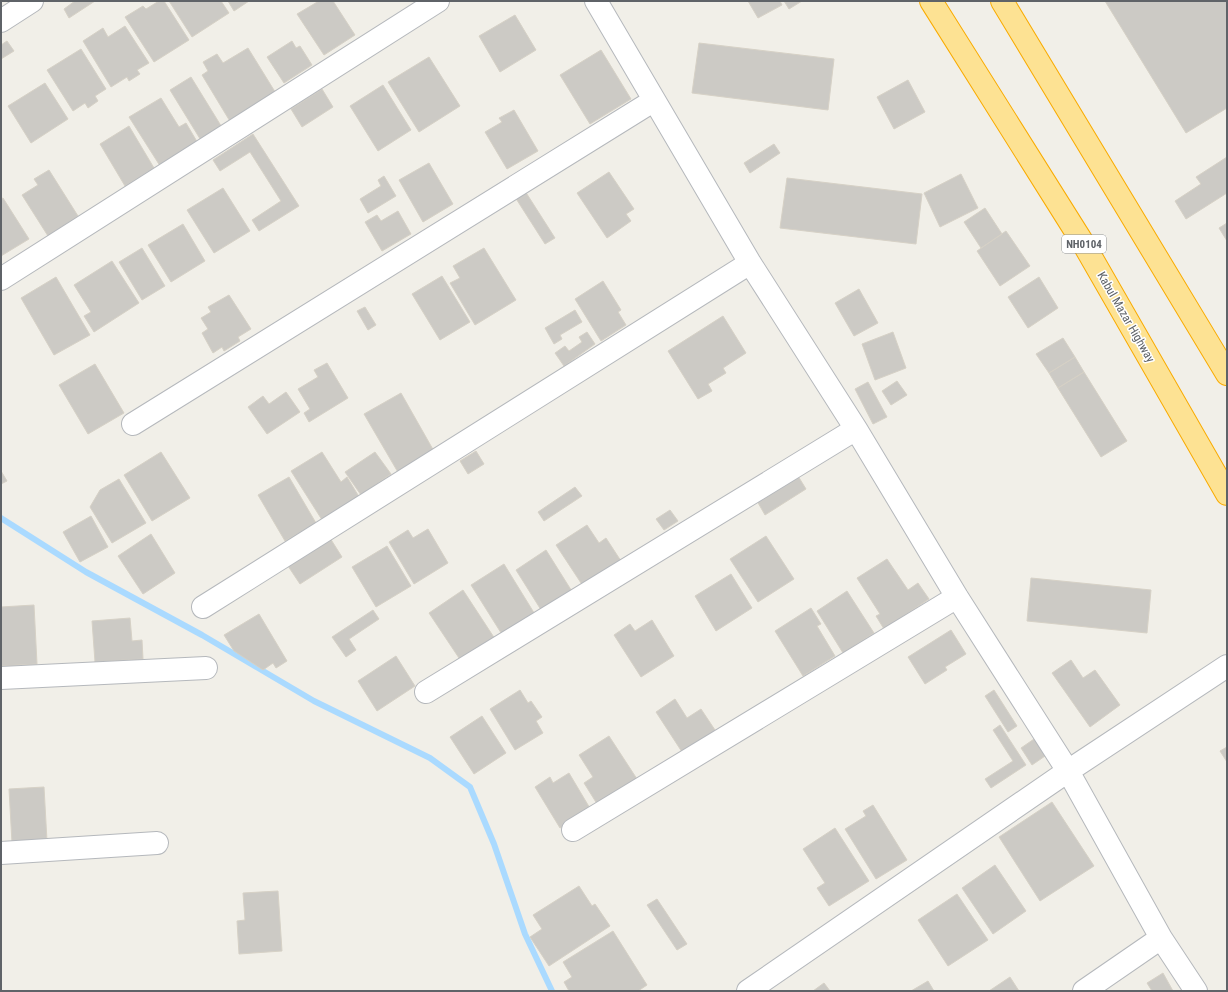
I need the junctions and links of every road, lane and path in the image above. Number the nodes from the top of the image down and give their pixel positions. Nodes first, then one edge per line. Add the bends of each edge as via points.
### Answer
1 (32, 1) edge
2 (438, 1) edge
3 (596, 1) edge
4 (931, 1) edge
5 (1002, 1) edge
6 (1, 21) edge
7 (654, 101) junction
8 (750, 262) junction
9 (1, 279) edge
10 (1227, 374) edge
11 (133, 424) dead end
12 (856, 429) junction
13 (1227, 494) edge
14 (957, 597) junction
15 (203, 607) dead end
16 (1227, 666) edge
17 (206, 668) dead end
18 (1, 678) edge
19 (426, 692) dead end
20 (1068, 771) junction
21 (573, 830) dead end
22 (157, 843) dead end
23 (1, 853) edge
24 (1161, 938) junction
25 (748, 991) edge
26 (1084, 991) edge
27 (1196, 991) edge

1 - 6 street
2 - 9 street
3 - 7 street
4 - 13 highway, Kabul Mazar Highway / NH0104 via 1083,243
5 - 10 highway
7 - 8 street
7 - 11 street
8 - 12 street
8 - 15 street
12 - 14 street
12 - 19 street
14 - 20 street
14 - 21 street
16 - 20 street
17 - 18 street
20 - 24 street
20 - 25 street
22 - 23 street
24 - 26 street
24 - 27 street

